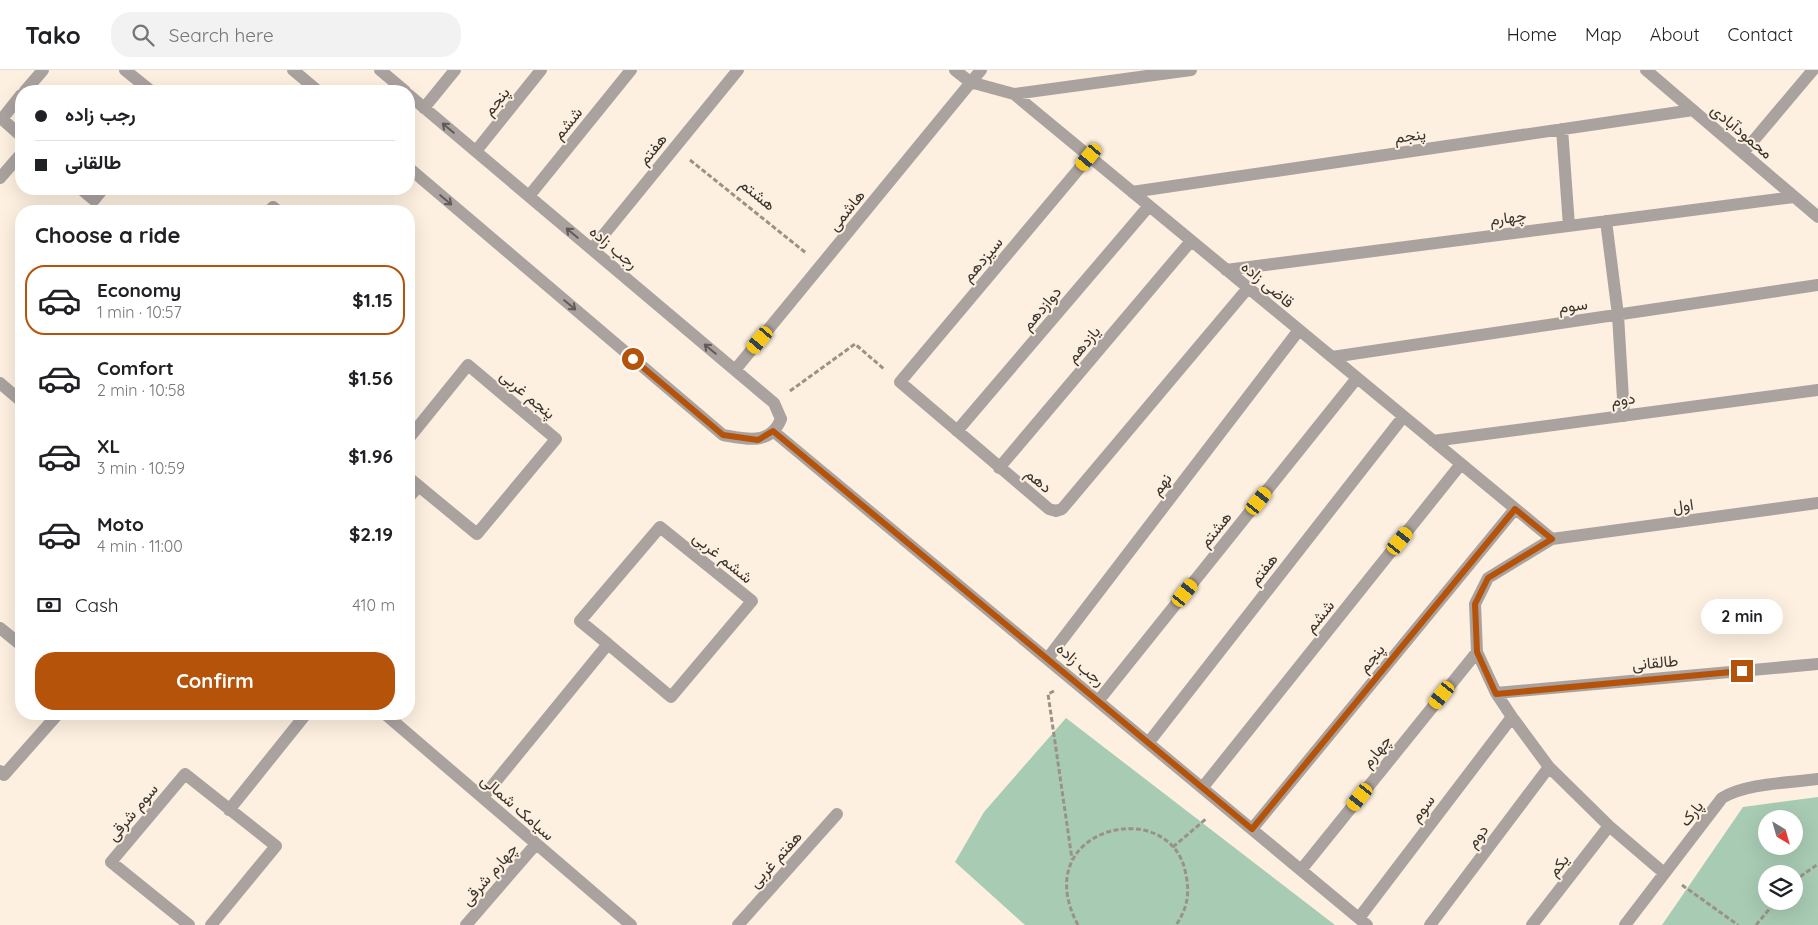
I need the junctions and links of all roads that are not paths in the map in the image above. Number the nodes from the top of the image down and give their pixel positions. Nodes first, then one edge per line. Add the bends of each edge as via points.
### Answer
1 (43, 70) edge
2 (124, 70) edge
3 (293, 70) edge
4 (380, 70) edge
5 (455, 70) edge
6 (541, 70) edge
7 (631, 70) edge
8 (738, 70) edge
9 (954, 70) edge
10 (981, 70) edge
11 (1191, 70) edge
12 (1646, 70) edge
13 (1813, 70) edge
14 (970, 82) junction
15 (30, 85) edge
16 (143, 85) edge
17 (311, 85) edge
18 (398, 85) edge
19 (1014, 94) junction
20 (415, 100) edge
21 (15, 103) edge
22 (424, 108) junction
23 (1693, 110) junction
24 (1562, 129) junction
25 (15, 131) edge
26 (476, 151) junction
27 (1743, 153) junction
28 (1089, 157) junction
29 (15, 161) edge
30 (415, 173) edge
31 (0, 178) edge
32 (1132, 192) junction
33 (88, 195) edge
34 (98, 195) edge
35 (529, 196) junction
36 (1794, 197) junction
37 (1149, 206) junction
38 (1818, 218) edge
39 (1606, 221) junction
40 (1569, 226) junction
41 (1191, 241) junction
42 (592, 249) junction
43 (1226, 270) junction
44 (1818, 285) edge
45 (1248, 288) junction
46 (1618, 315) junction
47 (1299, 330) junction
48 (1332, 358) junction
49 (735, 370) junction
50 (1357, 378) junction
51 (900, 382) joint
52 (0, 383) edge
53 (1818, 390) edge
54 (15, 396) edge
55 (1403, 416) junction
56 (1624, 416) junction
57 (415, 431) edge
58 (773, 431) junction
59 (957, 431) junction
60 (1433, 441) junction
61 (1461, 464) junction
62 (999, 468) junction
63 (415, 483) edge
64 (1818, 503) edge
65 (1515, 509) junction
66 (1552, 539) junction
67 (0, 628) edge
68 (15, 640) edge
69 (608, 644) junction
70 (1477, 652) junction
71 (1048, 658) junction
72 (1818, 664) edge
73 (1496, 694) junction
74 (1099, 700) junction
75 (1512, 717) junction
76 (53, 720) edge
77 (301, 720) edge
78 (392, 720) edge
79 (1149, 742) junction
80 (1549, 767) junction
81 (0, 771) edge
82 (1818, 779) edge
83 (1203, 788) junction
84 (483, 798) junction
85 (229, 810) junction
86 (837, 814) dead end
87 (1609, 826) junction
88 (1252, 829) junction
89 (536, 844) junction
90 (1301, 870) junction
91 (1664, 873) junction
92 (1363, 921) edge
93 (189, 925) edge
94 (211, 925) edge
95 (466, 925) edge
96 (631, 925) edge
97 (738, 925) edge
98 (1430, 925) edge
99 (1532, 925) edge
100 (1625, 925) edge

1 - 15 street
2 - 16 street
3 - 17 street
4 - 18 street
5 - 22 street
6 - 26 street, پنجم
7 - 35 street, ششم
8 - 42 street, هفتم
9 - 14 street, قاضی زاده
10 - 14 street, هاشمی
11 - 19 street
12 - 23 street, محمودآبادی
13 - 27 street
14 - 19 street, قاضی زاده
14 - 49 street, هاشمی
19 - 28 street, قاضی زاده
20 - 22 street, رجب زاده
21 - 25 street via 2,119
26 -> 22 street, رجب زاده
23 - 24 street, پنجم
23 - 27 street, محمودآبادی
24 - 32 street, پنجم
24 - 40 street
26 - 35 street, رجب زاده
27 - 36 street, محمودآبادی
28 - 32 street, قاضی زاده
28 - 51 street, سیزدهم
29 - 31 street
30 -> 58 street via 723,435 758,440
32 - 37 street, قاضی زاده
33 - 34 street via 94,200
42 -> 35 street, رجب زاده
36 - 38 street, محمودآبادی
36 - 39 street, چهارم
37 - 41 street, قاضی زاده
37 - 59 street, دوازدهم
39 - 40 street, چهارم
39 - 46 street
40 - 43 street, چهارم
41 - 43 street, قاضی زاده
41 - 62 street, یازدهم
49 -> 42 street, رجب زاده
43 - 45 street, قاضی زاده
44 - 46 street, سوم
45 - 47 street, قاضی زاده
45 - 62 street, دهم via 1062,509 1048,509
46 - 48 street, سوم
46 - 56 street
47 - 48 street, قاضی زاده
47 - 71 street, نهم
48 - 50 street, قاضی زاده
49 - 58 street, رجب زاده via 774,403 781,418
50 - 55 street, قاضی زاده
50 - 74 street, هشتم
51 - 59 street, دهم
52 - 54 street
53 - 56 street, دوم
55 - 60 street, قاضی زاده
55 - 79 street, هفتم
56 - 60 street, دوم
57 - 63 street, پنجم غربی via 468,365 556,439 477,534
58 - 71 street, رجب زاده
59 - 62 street, دهم
60 - 61 street, قاضی زاده
61 - 65 street, قاضی زاده
61 - 83 street, ششم
64 - 66 street, اول
65 - 66 street, قاضی زاده
65 - 88 street, پنجم
66 - 70 street via 1488,578 1475,604
67 - 68 street
69 - 69 street, ششم غربی via 671,697 752,601 660,527 580,621
69 - 84 street
70 - 73 street
70 - 90 street, چهارم
71 - 74 street, رجب زاده
72 - 73 street, طالقانی
73 - 75 street
74 - 79 street, رجب زاده
75 - 80 street
75 - 92 street, سوم
76 - 81 street via 4,774
77 - 85 street
78 - 84 street, سیامک شمالی
79 - 83 street, رجب زاده
80 - 87 street
80 - 98 street, دوم
82 - 91 street, پارک via 1732,792 1722,798
83 - 88 street, رجب زاده
84 - 89 street, سیامک شمالی
85 - 93 street, سوم شرقی via 185,774 111,862
85 - 94 street, سوم شرقی via 276,846
86 - 97 street, هفتم غربی
87 - 91 street
87 - 99 street, یکم
88 - 90 street, رجب زاده
89 - 95 street, چهارم شرقی
89 - 96 street, سیامک شمالی
90 - 92 street, رجب زاده
91 - 100 street, پارک

